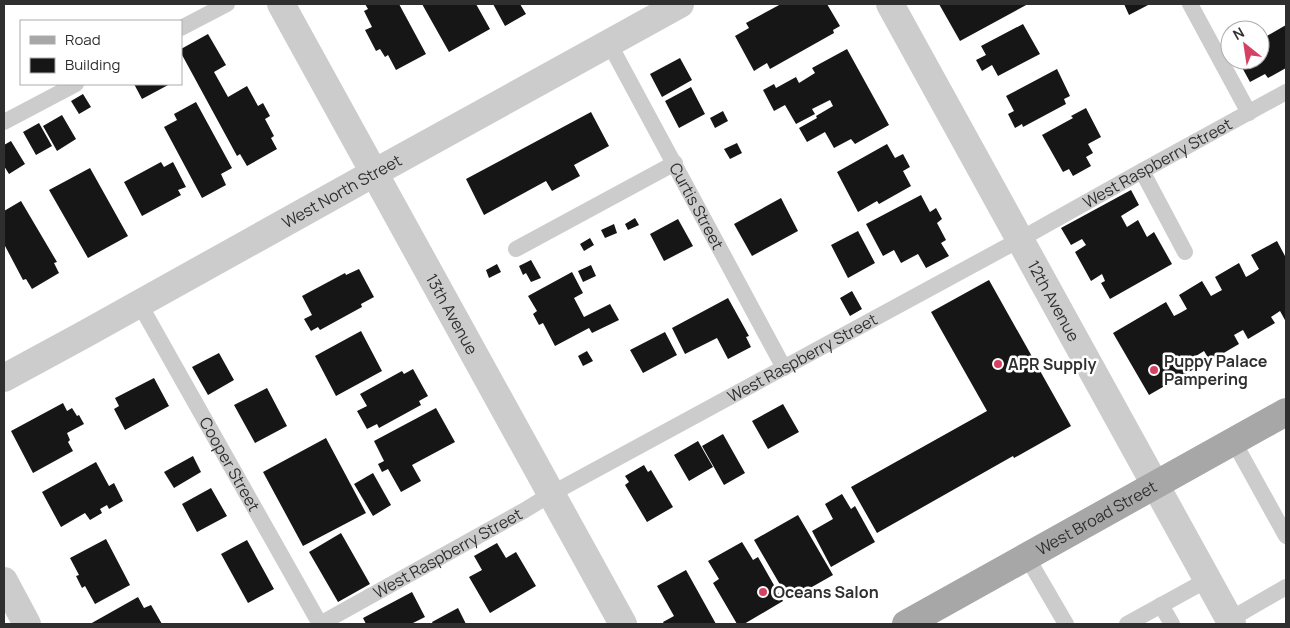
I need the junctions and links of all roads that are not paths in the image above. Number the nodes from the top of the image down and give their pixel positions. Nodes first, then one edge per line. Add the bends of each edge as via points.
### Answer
1 (227, 4) edge
2 (281, 4) edge
3 (680, 4) edge
4 (890, 4) edge
5 (1190, 4) edge
6 (182, 27) edge
7 (609, 43) junction
8 (74, 85) edge
9 (1286, 92) edge
10 (1249, 113) junction
11 (4, 122) edge
12 (674, 163) junction
13 (1142, 171) junction
14 (374, 173) junction
15 (1019, 240) junction
16 (516, 249) dead end
17 (1185, 252) dead end
18 (139, 303) junction
19 (784, 368) junction
20 (4, 378) edge
21 (1286, 412) edge
22 (1234, 442) junction
23 (1155, 486) junction
24 (551, 494) junction
25 (1286, 536) edge
26 (1027, 557) junction
27 (1207, 580) junction
28 (4, 582) edge
29 (1286, 587) edge
30 (1161, 605) junction
31 (1230, 622) edge
32 (27, 624) edge
33 (320, 624) edge
34 (623, 624) edge
35 (906, 624) edge
36 (1066, 624) edge
37 (1127, 624) edge
38 (1172, 624) edge

1 - 6 lane
2 - 14 street, 13th Avenue
3 - 7 street, West North Street
4 - 15 street, 12th Avenue
5 - 10 lane
7 - 12 lane, Curtis Street
7 - 14 street, West North Street
8 - 11 lane
9 - 10 lane, West Raspberry Street
10 - 13 lane, West Raspberry Street
12 - 16 lane
12 - 19 lane, Curtis Street
13 - 15 lane, West Raspberry Street
13 - 17 lane
14 - 18 street, West North Street
14 - 24 street, 13th Avenue
15 - 19 lane, West Raspberry Street
15 - 23 street, 12th Avenue
18 - 20 street, West North Street
18 - 33 lane, Cooper Street
19 - 24 lane, West Raspberry Street
21 - 22 main road, West Broad Street
22 - 23 main road, West Broad Street
22 - 25 lane
23 - 26 main road, West Broad Street
23 - 27 street, 12th Avenue
24 - 33 lane, West Raspberry Street
24 - 34 street, 13th Avenue
26 - 35 main road, West Broad Street
26 - 36 lane
27 - 30 lane
27 - 31 street, 12th Avenue
28 - 32 street
29 - 31 lane
30 - 37 lane
30 - 38 lane

